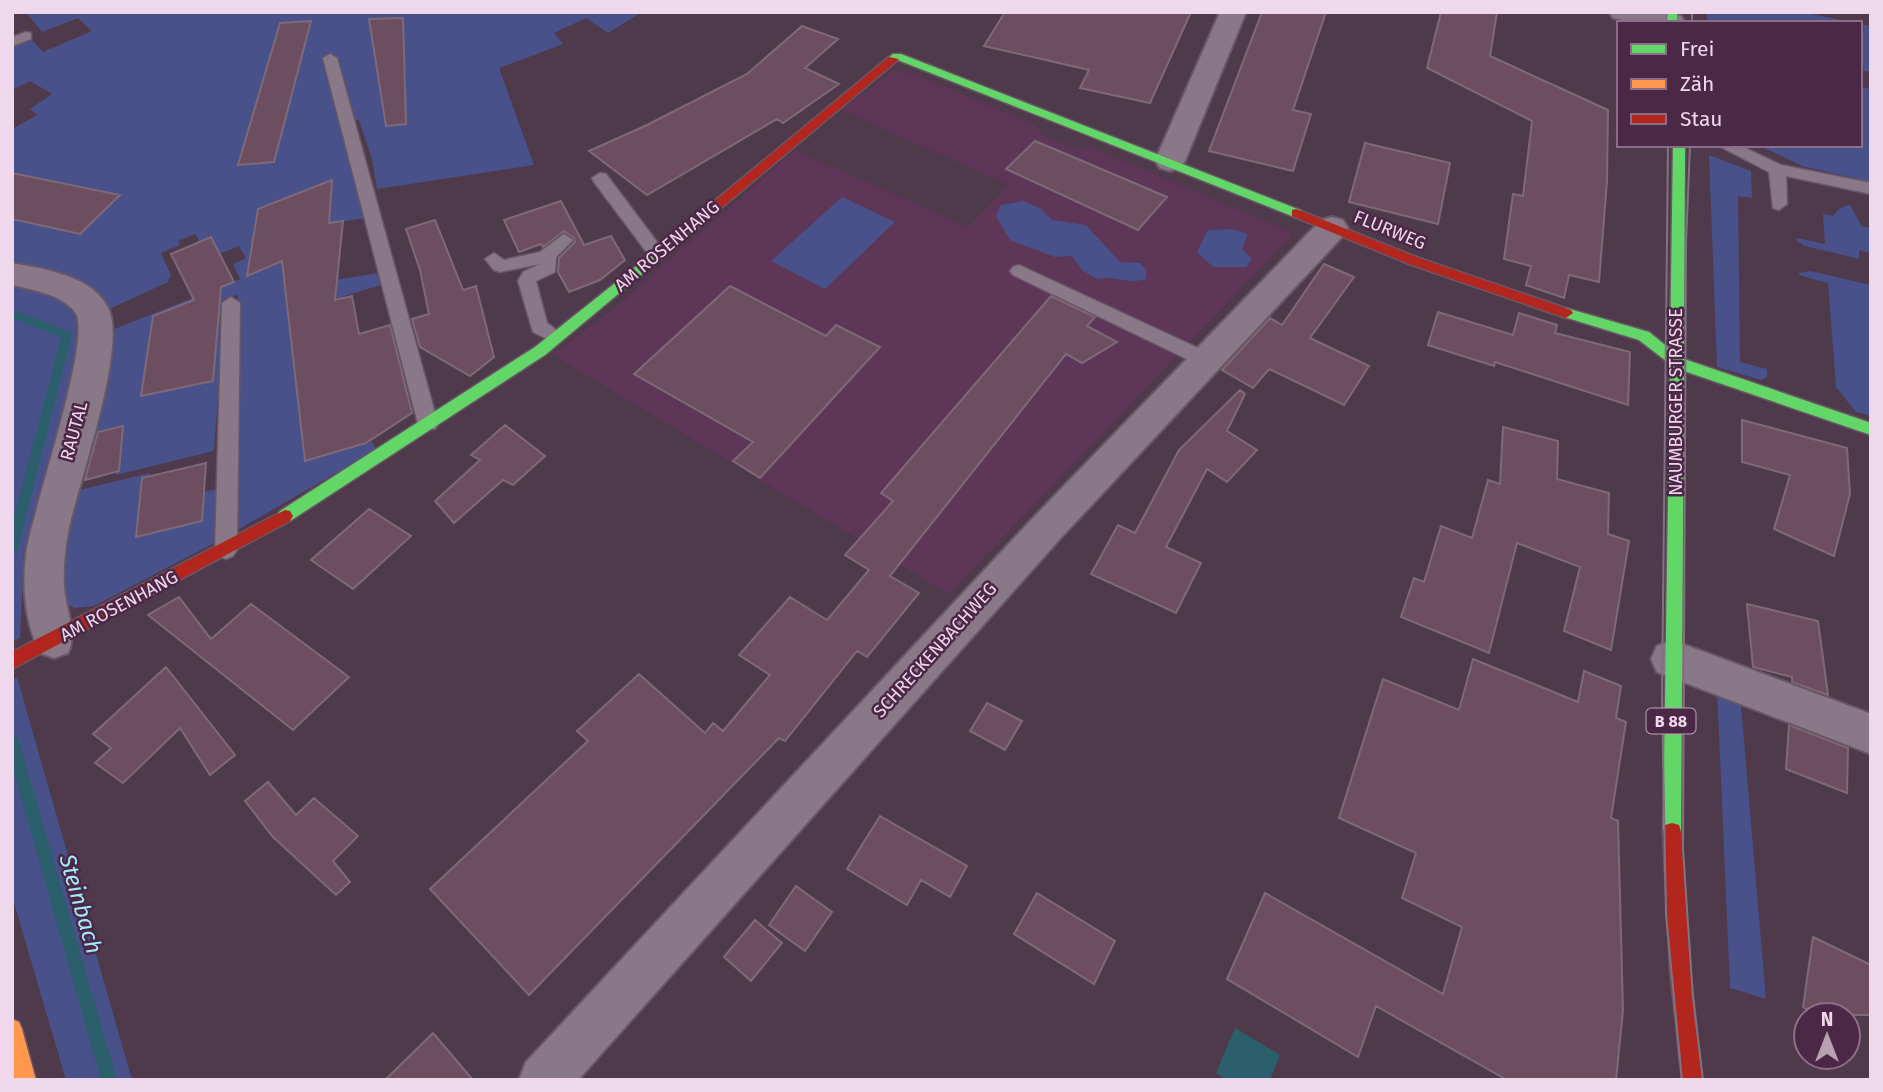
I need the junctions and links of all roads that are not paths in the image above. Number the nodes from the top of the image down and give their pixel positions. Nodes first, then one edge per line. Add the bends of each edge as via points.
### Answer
1 (1233, 12) edge
2 (1622, 12) edge
3 (1672, 19) edge
4 (897, 56) joint
5 (330, 58) dead end
6 (1679, 147) edge
7 (1729, 147) edge
8 (1170, 161) junction
9 (1777, 169) junction
10 (600, 178) dead end
11 (1871, 189) edge
12 (1779, 204) dead end
13 (1332, 228) junction
14 (564, 240) dead end
15 (657, 254) junction
16 (546, 258) junction
17 (494, 259) dead end
18 (1019, 271) dead end
19 (12, 274) edge
20 (231, 303) dead end
21 (557, 337) junction
22 (1204, 359) junction
23 (1676, 362) junction
24 (428, 424) junction
25 (1871, 429) edge
26 (226, 550) junction
27 (54, 640) junction
28 (1672, 659) junction
29 (13, 661) edge
30 (1871, 734) edge
31 (12, 1029) edge
32 (26, 1080) edge
33 (544, 1080) edge
34 (1692, 1080) edge

1 - 8 street
2 - 3 street
4 - 8 street, FLURWEG
4 - 15 street, AM ROSENHANG
5 - 24 lane
6 - 23 street, NAUMBURGER STRASSE / B 88
7 - 9 lane
8 - 13 street, FLURWEG
9 - 11 lane
9 - 12 lane
10 - 15 lane
13 - 22 street, SCHRECKENBACHWEG
13 - 23 street, FLURWEG via 1552,309 1644,337
14 - 16 lane
15 - 21 street, AM ROSENHANG
16 - 17 lane via 508,266 500,266
16 - 21 lane via 549,268 527,281 539,327
18 - 22 lane
19 - 27 street, RAUTAL via 78,295 94,312 98,327 46,549 43,601
20 - 26 lane
21 - 24 street, AM ROSENHANG
22 - 33 street, SCHRECKENBACHWEG
23 - 25 street, FLURWEG
23 - 28 street, NAUMBURGER STRASSE / B 88
24 - 26 street, AM ROSENHANG
26 - 27 street, AM ROSENHANG
27 - 29 street, AM ROSENHANG
28 - 30 street
28 - 34 street, NAUMBURGER STRASSE / B 88 via 1673,870
31 - 32 street

